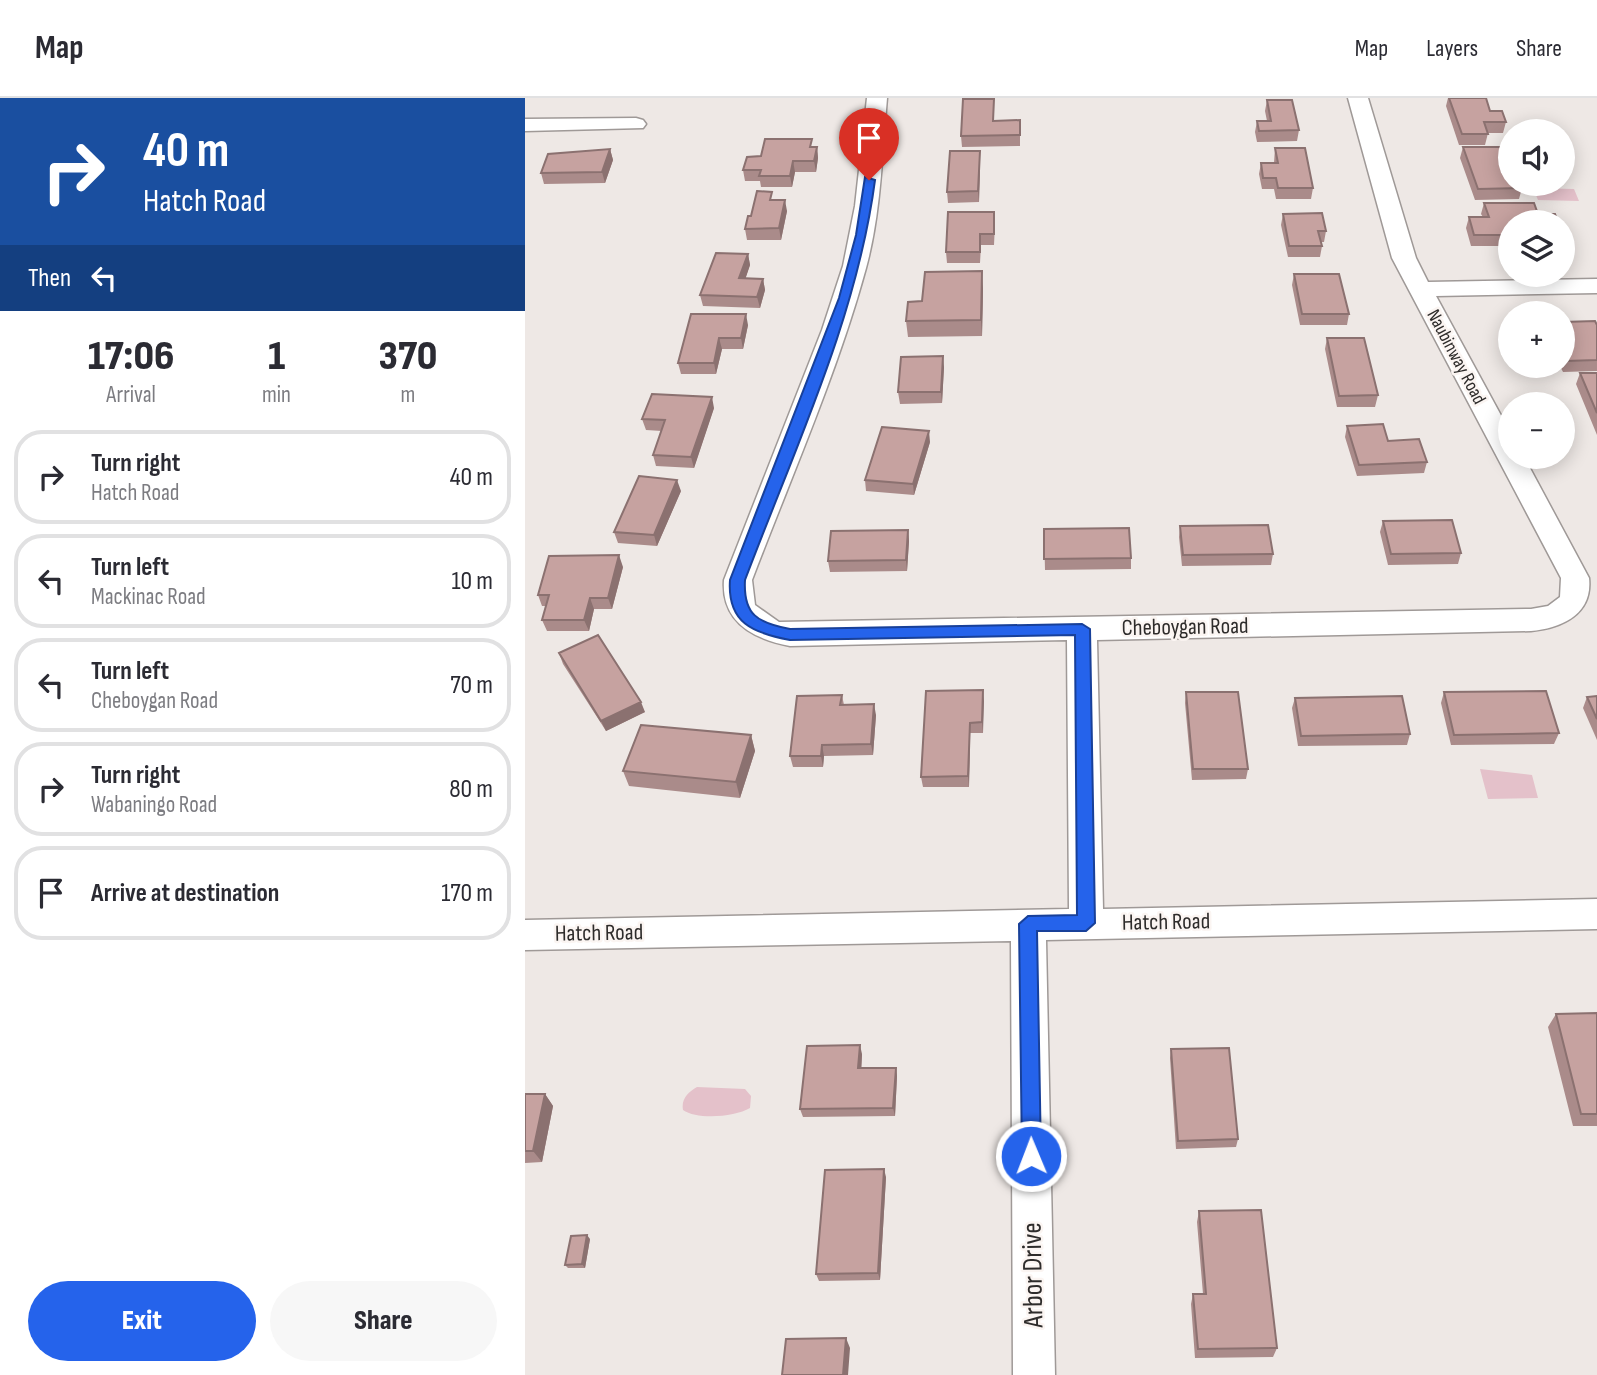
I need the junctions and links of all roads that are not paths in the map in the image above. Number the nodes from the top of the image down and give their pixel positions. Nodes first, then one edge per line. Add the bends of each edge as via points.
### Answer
1 (877, 98) edge
2 (1358, 98) edge
3 (636, 124) dead end
4 (525, 125) edge
5 (1597, 286) edge
6 (1420, 289) junction
7 (1571, 604) joint
8 (1082, 629) junction
9 (1597, 914) edge
10 (1086, 923) junction
11 (1028, 924) junction
12 (525, 935) edge
13 (1034, 1375) edge

1 - 8 street, Cheboygan Road via 855,266 738,580 736,599 746,617 768,630 790,635
2 - 6 street, Naubinway Road via 1404,258
3 - 4 street
5 - 6 street
6 - 7 street, Naubinway Road via 1571,570 1577,586
7 - 8 street, Cheboygan Road via 1556,616 1540,620
8 - 10 street
9 - 10 street, Hatch Road
10 - 11 street, Hatch Road
11 - 12 street, Hatch Road
11 - 13 street, Arbor Drive

